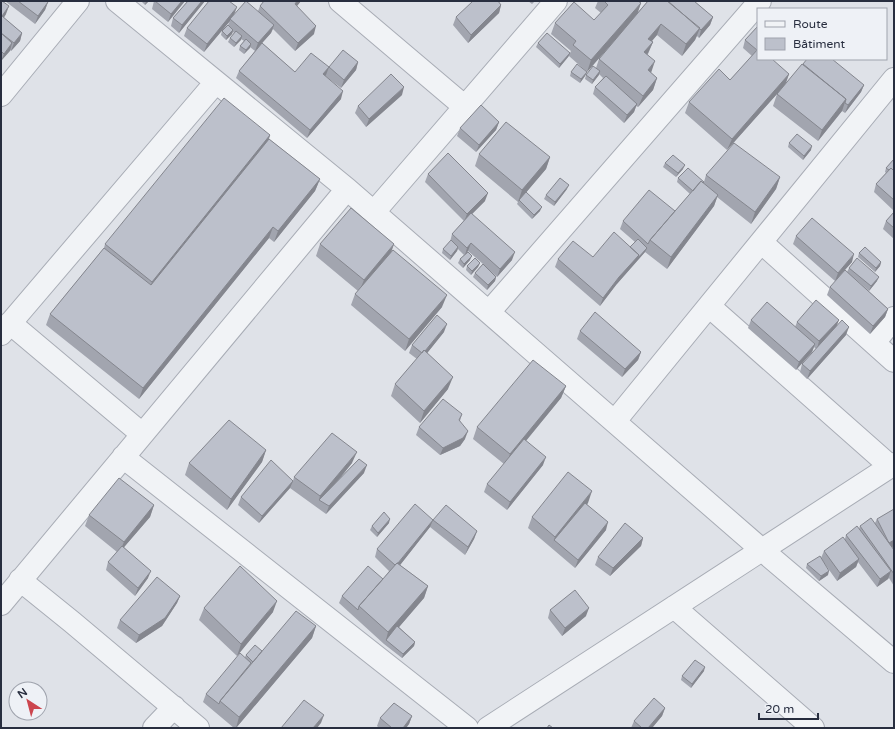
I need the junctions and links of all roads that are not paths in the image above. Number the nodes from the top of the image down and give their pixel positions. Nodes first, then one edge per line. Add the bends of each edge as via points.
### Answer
1 (78, 1) edge
2 (117, 1) edge
3 (340, 1) edge
4 (556, 1) edge
5 (760, 1) edge
6 (894, 80) edge
7 (216, 82) junction
8 (1, 95) edge
9 (465, 107) junction
10 (347, 189) junction
11 (374, 212) junction
12 (761, 242) junction
13 (709, 306) junction
14 (489, 312) junction
15 (894, 318) edge
16 (6, 329) edge
17 (874, 343) junction
18 (894, 361) edge
19 (615, 421) junction
20 (142, 434) junction
21 (124, 457) junction
22 (892, 465) edge
23 (762, 550) junction
24 (20, 580) junction
25 (1, 604) edge
26 (674, 607) junction
27 (894, 662) edge
28 (174, 707) junction
29 (154, 728) edge
30 (198, 728) edge
31 (467, 728) edge
32 (488, 728) edge
33 (812, 728) edge

1 - 8 street
2 - 7 street
3 - 9 street
4 - 9 street
5 - 14 street
6 - 12 street
7 - 10 street
7 - 16 street
9 - 11 street
10 - 11 street
10 - 20 street
11 - 14 street
12 - 13 street
12 - 17 street
13 - 19 street
13 - 22 street
14 - 19 street
15 - 17 street
16 - 20 street
17 - 18 street
19 - 23 street
20 - 21 street
21 - 24 street
21 - 31 street
22 - 23 street
23 - 26 street
23 - 27 street
24 - 25 street
24 - 28 street
26 - 32 street
26 - 33 street
28 - 29 street
28 - 30 street

